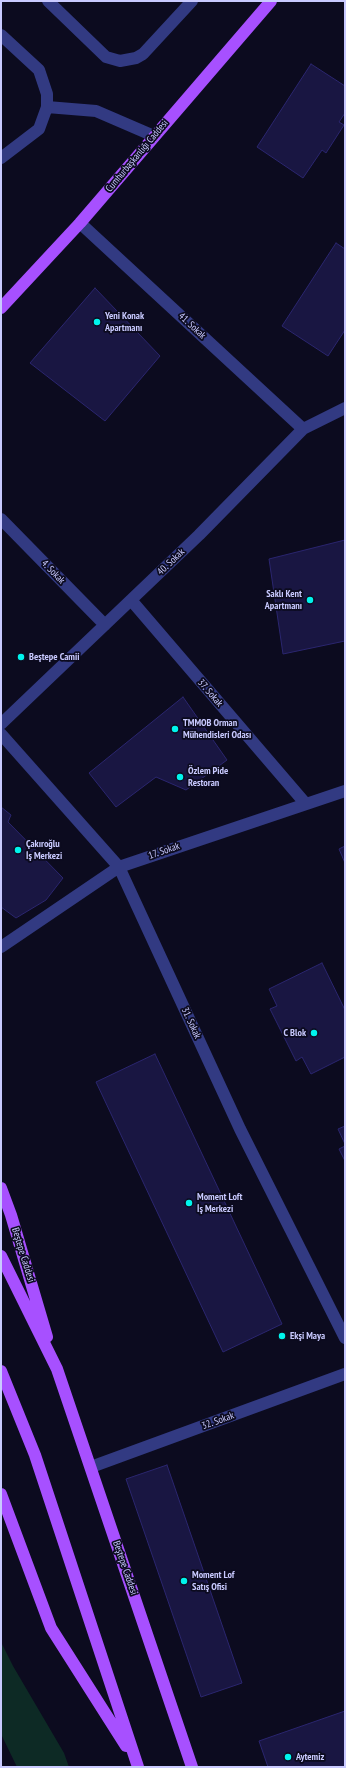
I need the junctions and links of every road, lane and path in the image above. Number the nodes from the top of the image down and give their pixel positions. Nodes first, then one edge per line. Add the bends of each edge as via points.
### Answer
1 (48, 1) edge
2 (192, 1) edge
3 (271, 1) edge
4 (1, 34) edge
5 (47, 106) junction
6 (154, 136) junction
7 (1, 158) edge
8 (80, 224) junction
9 (1, 308) edge
10 (345, 408) edge
11 (303, 429) junction
12 (1, 519) edge
13 (131, 600) junction
14 (105, 625) junction
15 (1, 724) edge
16 (1, 734) edge
17 (345, 791) edge
18 (305, 803) junction
19 (119, 867) junction
20 (1, 947) edge
21 (1, 1188) edge
22 (1, 1256) edge
23 (345, 1338) edge
24 (57, 1369) junction
25 (1, 1371) edge
26 (345, 1374) edge
27 (91, 1467) junction
28 (1, 1494) edge
29 (137, 1765) edge
30 (192, 1767) edge

1 - 2 street via 106,57 120,61 143,54
3 - 6 main road, Cumhurbaşkanlığı Caddesi
4 - 5 street via 39,70 47,94
5 - 6 street via 96,111
5 - 7 street via 39,129
6 - 8 main road, Cumhurbaşkanlığı Caddesi
8 - 9 main road, Cumhurbaşkanlığı Caddesi
8 - 11 street, 41. Sokak
10 - 11 street, 40. Sokak
11 - 13 street, 40. Sokak
12 - 14 street, 4. Sokak
13 - 14 street, 40. Sokak
13 - 18 street, 37. Sokak
14 - 15 street, 40. Sokak
16 - 19 street, 31. Sokak
17 - 18 street, 17. Sokak
18 - 19 street, 17. Sokak
19 - 20 street, 17. Sokak
19 - 23 street, 31. Sokak via 240,1129
21 - 24 main road, Beştepe Caddesi
22 - 24 main road, Beştepe Caddesi
24 - 27 main road, Beştepe Caddesi
25 - 29 main road via 35,1455
26 - 27 street, 32. Sokak
27 - 30 main road, Beştepe Caddesi
28 - 29 main road via 52,1628

